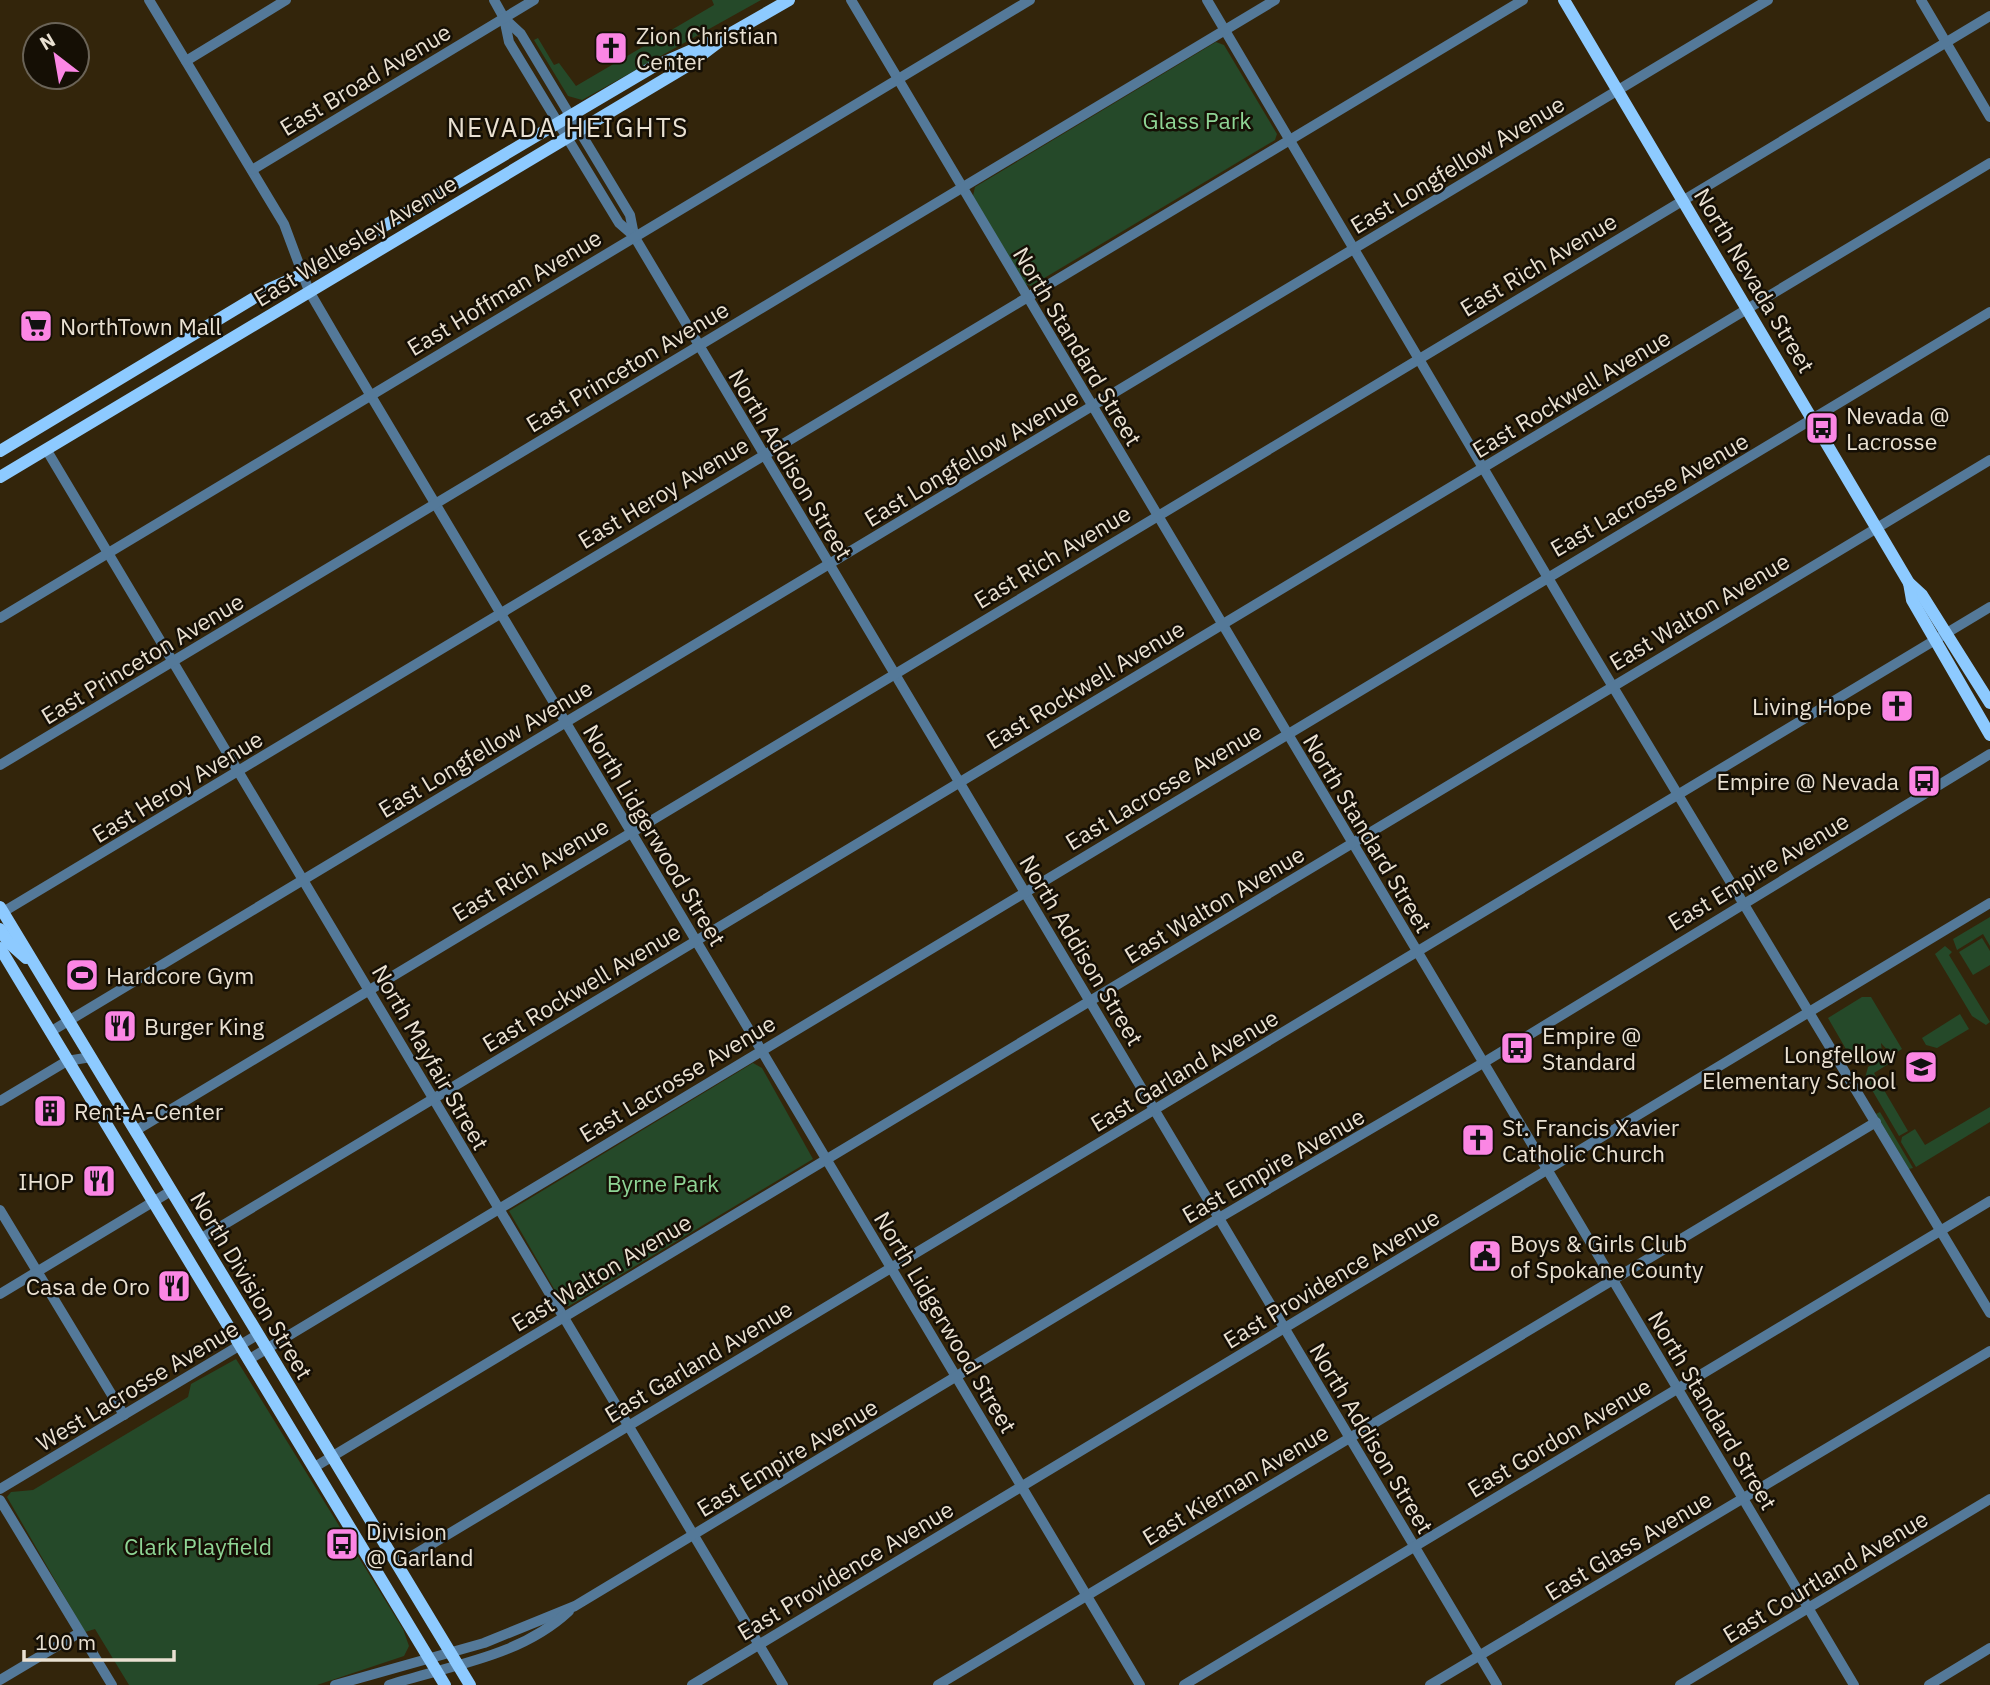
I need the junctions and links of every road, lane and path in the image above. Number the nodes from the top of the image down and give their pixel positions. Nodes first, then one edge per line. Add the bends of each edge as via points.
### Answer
1 (149, 0) edge
2 (286, 0) edge
3 (494, 0) edge
4 (534, 0) edge
5 (789, 0) edge
6 (851, 0) edge
7 (1030, 0) edge
8 (1207, 0) edge
9 (1275, 0) edge
10 (1523, 0) edge
11 (1564, 0) edge
12 (1768, 0) edge
13 (1921, 0) edge
14 (1990, 16) edge
15 (504, 18) junction
16 (1225, 30) junction
17 (728, 35) junction
18 (1946, 43) junction
19 (186, 61) junction
20 (898, 80) junction
21 (1618, 89) junction
22 (1990, 117) edge
23 (564, 119) junction
24 (573, 134) junction
25 (1290, 139) junction
26 (1990, 163) edge
27 (252, 170) junction
28 (962, 189) junction
29 (1682, 201) junction
30 (634, 236) junction
31 (1355, 248) junction
32 (303, 274) junction
33 (309, 291) junction
34 (1028, 298) junction
35 (1747, 309) junction
36 (1990, 312) edge
37 (698, 346) junction
38 (1419, 358) junction
39 (371, 395) junction
40 (1093, 407) junction
41 (1813, 421) junction
42 (46, 449) junction
43 (0, 451) edge
44 (762, 454) junction
45 (1990, 460) edge
46 (1483, 468) junction
47 (0, 477) edge
48 (435, 503) junction
49 (1157, 516) junction
50 (1877, 528) junction
51 (108, 553) junction
52 (829, 564) junction
53 (1548, 575) junction
54 (1909, 583) junction
55 (1990, 607) edge
56 (501, 613) junction
57 (0, 618) edge
58 (1222, 625) junction
59 (1947, 633) junction
60 (1935, 640) junction
61 (174, 662) junction
62 (894, 673) junction
63 (1612, 685) junction
64 (1990, 703) edge
65 (565, 722) junction
66 (1287, 735) junction
67 (1990, 735) edge
68 (1990, 754) edge
69 (0, 765) edge
70 (239, 771) junction
71 (959, 781) junction
72 (1678, 795) junction
73 (631, 831) junction
74 (1352, 844) junction
75 (304, 879) junction
76 (1025, 891) junction
77 (1743, 902) junction
78 (1990, 903) edge
79 (2, 910) edge
80 (0, 929) edge
81 (695, 940) junction
82 (0, 948) edge
83 (1418, 954) junction
84 (37, 968) junction
85 (369, 989) junction
86 (1090, 1001) junction
87 (1809, 1012) junction
88 (69, 1021) junction
89 (50, 1032) junction
90 (761, 1050) junction
91 (91, 1057) junction
92 (67, 1061) junction
93 (1483, 1063) junction
94 (433, 1100) junction
95 (0, 1101) edge
96 (1155, 1110) junction
97 (1876, 1122) junction
98 (135, 1131) junction
99 (826, 1159) junction
100 (1549, 1170) junction
101 (171, 1191) junction
102 (1990, 1201) edge
103 (152, 1202) junction
104 (498, 1208) junction
105 (0, 1210) edge
106 (1219, 1218) junction
107 (1940, 1231) junction
108 (200, 1239) junction
109 (891, 1267) junction
110 (37, 1271) junction
111 (1614, 1281) junction
112 (0, 1294) edge
113 (1990, 1313) edge
114 (562, 1317) junction
115 (1284, 1328) junction
116 (257, 1335) junction
117 (239, 1346) junction
118 (266, 1349) junction
119 (1990, 1350) edge
120 (248, 1360) junction
121 (956, 1377) junction
122 (1678, 1388) junction
123 (124, 1415) junction
124 (628, 1426) junction
125 (1349, 1437) junction
126 (331, 1457) junction
127 (313, 1468) junction
128 (1021, 1486) junction
129 (0, 1489) edge
130 (1743, 1499) junction
131 (1990, 1499) edge
132 (0, 1500) edge
133 (692, 1536) junction
134 (1415, 1546) junction
135 (397, 1564) junction
136 (1086, 1596) junction
137 (575, 1606) junction
138 (1809, 1609) junction
139 (79, 1633) junction
140 (759, 1645) junction
141 (1990, 1648) edge
142 (449, 1652) junction
143 (1480, 1655) junction
144 (428, 1657) junction
145 (457, 1665) junction
146 (437, 1671) junction
147 (0, 1680) edge
148 (112, 1685) edge
149 (335, 1685) edge
150 (389, 1685) edge
151 (445, 1685) edge
152 (470, 1685) edge
153 (692, 1685) edge
154 (783, 1685) edge
155 (938, 1685) edge
156 (1140, 1685) edge
157 (1184, 1685) edge
158 (1430, 1685) edge
159 (1497, 1685) edge
160 (1680, 1685) edge
161 (1854, 1685) edge
162 (1929, 1685) edge

1 - 19 street, North Lidgerwood Street
2 - 19 street
3 - 15 street, North Addison Street
4 - 15 street, East Broad Avenue
5 - 17 main road, East Wellesley Avenue
6 - 20 street, North Standard Street
7 - 20 street, East Hoffman Avenue
8 - 16 street
9 - 16 street, East Princeton Avenue
10 - 25 street, East Heroy Avenue
11 - 21 main road, North Nevada Street
12 - 21 street, East Longfellow Avenue
13 - 18 street
14 - 18 street, East Rich Avenue
15 - 23 street, North Addison Street via 521,34
15 - 27 street, East Broad Avenue
16 - 25 street
16 - 28 street, East Princeton Avenue
17 - 23 main road, East Wellesley Avenue via 680,53
17 - 24 main road, East Wellesley Avenue via 687,66
18 - 22 street
18 - 29 street, East Rich Avenue
19 - 27 street, North Lidgerwood Street
20 - 28 street, North Standard Street
20 - 30 street, East Hoffman Avenue
21 - 29 main road, North Nevada Street
21 - 31 street, East Longfellow Avenue
23 - 24 street, North Addison Street
23 - 32 main road, East Wellesley Avenue
24 - 30 street, North Addison Street via 619,223
24 - 33 main road, East Wellesley Avenue
25 - 31 street
25 - 34 street, East Heroy Avenue
26 - 35 street, East Rockwell Avenue
27 - 32 street, North Lidgerwood Street via 284,224
28 - 34 street, North Standard Street
28 - 37 street, East Princeton Avenue
29 - 35 main road, North Nevada Street
29 - 38 street, East Rich Avenue
30 - 37 street, North Addison Street
30 - 39 street, East Hoffman Avenue
31 - 38 street
31 - 40 street, East Longfellow Avenue
32 - 33 street, North Lidgerwood Street
32 - 43 main road, East Wellesley Avenue via 267,290
33 - 39 street, North Lidgerwood Street
33 - 42 main road, East Wellesley Avenue
34 - 40 street, North Standard Street
34 - 44 street, East Heroy Avenue
35 - 41 main road, North Nevada Street
35 - 46 street, East Rockwell Avenue
36 - 41 street, East Lacrosse Avenue
37 - 44 street, North Addison Street
37 - 48 street, East Princeton Avenue
38 - 46 street
38 - 49 street, East Rich Avenue
39 - 48 street, North Lidgerwood Street
39 - 51 street, East Hoffman Avenue
40 - 49 street, North Standard Street
40 - 52 street, East Longfellow Avenue
41 - 50 main road, North Nevada Street
41 - 53 street, East Lacrosse Avenue
42 - 47 main road, East Wellesley Avenue
42 - 51 street, North Mayfair Street
44 - 52 street, North Addison Street
44 - 56 street, East Heroy Avenue
45 - 50 street, East Walton Avenue
46 - 53 street
46 - 58 street, East Rockwell Avenue
48 - 56 street, North Lidgerwood Street
48 - 61 street, East Princeton Avenue
49 - 58 street, North Standard Street
49 - 62 street, East Rich Avenue
50 - 54 main road, North Nevada Street
50 - 63 street, East Walton Avenue
51 - 57 street, East Hoffman Avenue
51 - 61 street, North Mayfair Street
52 - 62 street, North Addison Street
52 - 65 street, East Longfellow Avenue
53 - 63 street
53 - 66 street, East Lacrosse Avenue
54 - 59 main road, North Nevada Street
54 - 60 main road, North Nevada Street via 1912,600
55 - 59 street, East Garland Avenue
56 - 65 street, North Lidgerwood Street
56 - 70 street, East Heroy Avenue
58 - 66 street, North Standard Street
58 - 71 street, East Rockwell Avenue
59 - 60 street, East Garland Avenue
59 - 64 main road, North Nevada Street
60 - 67 main road, North Nevada Street
60 - 72 street, East Garland Avenue
61 - 69 street, East Princeton Avenue
61 - 70 street, North Mayfair Street
62 - 71 street, North Addison Street
62 - 73 street, East Rich Avenue
63 - 72 street
63 - 74 street, East Walton Avenue
65 - 73 street, North Lidgerwood Street
65 - 75 street, East Longfellow Avenue
66 - 74 street, North Standard Street
66 - 76 street, East Lacrosse Avenue
68 - 77 street, East Empire Avenue
70 - 75 street, North Mayfair Street
70 - 79 street, East Heroy Avenue
71 - 76 street, North Addison Street
71 - 81 street, East Rockwell Avenue
72 - 77 street
72 - 83 street, East Garland Avenue
73 - 81 street, North Lidgerwood Street
73 - 85 street, East Rich Avenue
74 - 83 street, North Standard Street
74 - 86 street, East Walton Avenue
75 - 85 street, North Mayfair Street
75 - 88 street, East Longfellow Avenue
76 - 86 street, North Addison Street
76 - 90 street, East Lacrosse Avenue
77 - 87 street
77 - 93 street, East Empire Avenue
78 - 87 street, East Providence Avenue
79 - 84 main road, North Division Street
80 - 84 main road
81 - 90 street, North Lidgerwood Street
81 - 94 street, East Rockwell Avenue
82 - 89 main road, North Division Street
83 - 93 street, North Standard Street
83 - 96 street, East Garland Avenue
84 - 88 main road, North Division Street
85 - 94 street, North Mayfair Street
85 - 98 street, East Rich Avenue
86 - 96 street, North Addison Street
86 - 99 street, East Walton Avenue
87 - 97 street
87 - 100 street, East Providence Avenue
88 - 89 street, East Longfellow Avenue
88 - 91 main road, North Division Street
89 - 92 main road, North Division Street
90 - 99 street, North Lidgerwood Street
90 - 104 street, East Lacrosse Avenue
91 - 92 street
91 - 98 main road, North Division Street
92 - 95 street
92 - 103 main road, North Division Street
93 - 100 street, North Standard Street
93 - 106 street, East Empire Avenue
94 - 104 street, North Mayfair Street
94 - 108 street, East Rockwell Avenue
96 - 106 street, North Addison Street
96 - 109 street, East Garland Avenue
97 - 107 street
97 - 111 street, East Kiernan Avenue
98 - 101 main road, North Division Street
99 - 109 street, North Lidgerwood Street
99 - 114 street, East Walton Avenue
100 - 111 street, North Standard Street
100 - 115 street, East Providence Avenue
101 - 103 street
101 - 108 main road, North Division Street
102 - 107 street, East Gordon Avenue
103 - 110 street
103 - 117 main road, North Division Street
104 - 114 street, North Mayfair Street
104 - 118 street, East Lacrosse Avenue
105 - 110 street
106 - 115 street, North Addison Street
106 - 121 street, East Empire Avenue
107 - 113 street
107 - 122 street, East Gordon Avenue
108 - 116 main road, North Division Street
109 - 121 street, North Lidgerwood Street
109 - 124 street, East Garland Avenue
110 - 112 street
110 - 123 street
111 - 122 street, North Standard Street
111 - 125 street, East Kiernan Avenue
114 - 124 street, North Mayfair Street
114 - 126 street, East Walton Avenue
115 - 125 street, North Addison Street
115 - 128 street, East Providence Avenue
116 - 117 street, West Lacrosse Avenue
116 - 118 main road, North Division Street
117 - 120 main road, North Division Street
117 - 123 street, West Lacrosse Avenue
118 - 120 street, East Lacrosse Avenue
118 - 126 main road, North Division Street
119 - 130 street, East Glass Avenue
120 - 127 main road, North Division Street
121 - 128 street, North Lidgerwood Street
121 - 133 street, East Empire Avenue
122 - 130 street, North Standard Street
122 - 134 street, East Gordon Avenue
123 - 129 street, West Lacrosse Avenue
124 - 133 street, North Mayfair Street
124 - 135 street, East Garland Avenue
125 - 134 street, North Addison Street
125 - 136 street, East Kiernan Avenue
126 - 127 street, East Walton Avenue
126 - 135 main road, North Division Street
127 - 144 main road, North Division Street
128 - 136 street, North Lidgerwood Street
128 - 140 street, East Providence Avenue
130 - 138 street, North Standard Street
130 - 143 street, East Glass Avenue
131 - 138 street, East Courtland Avenue
132 - 139 street
133 - 137 street, East Empire Avenue
133 - 140 street, North Mayfair Street
134 - 143 street, North Addison Street
134 - 157 street, East Gordon Avenue
135 - 142 main road, North Division Street
136 - 155 street, East Kiernan Avenue
136 - 156 street, North Lidgerwood Street
137 - 142 street, East Empire Avenue via 510,1634
137 - 145 street, East Empire Avenue via 555,1625 521,1644
138 - 160 street, East Courtland Avenue
138 - 161 street, North Standard Street
139 - 147 street
139 - 148 street
140 - 153 street, East Providence Avenue
140 - 154 street, North Mayfair Street
141 - 162 street
142 - 144 street, East Empire Avenue
142 - 145 main road, North Division Street
143 - 158 street, East Glass Avenue
143 - 159 street, North Addison Street
144 - 146 main road, North Division Street
144 - 149 street, East Empire Avenue
145 - 146 street, East Empire Avenue
145 - 152 main road, North Division Street
146 - 150 street, East Empire Avenue
146 - 151 main road, North Division Street

